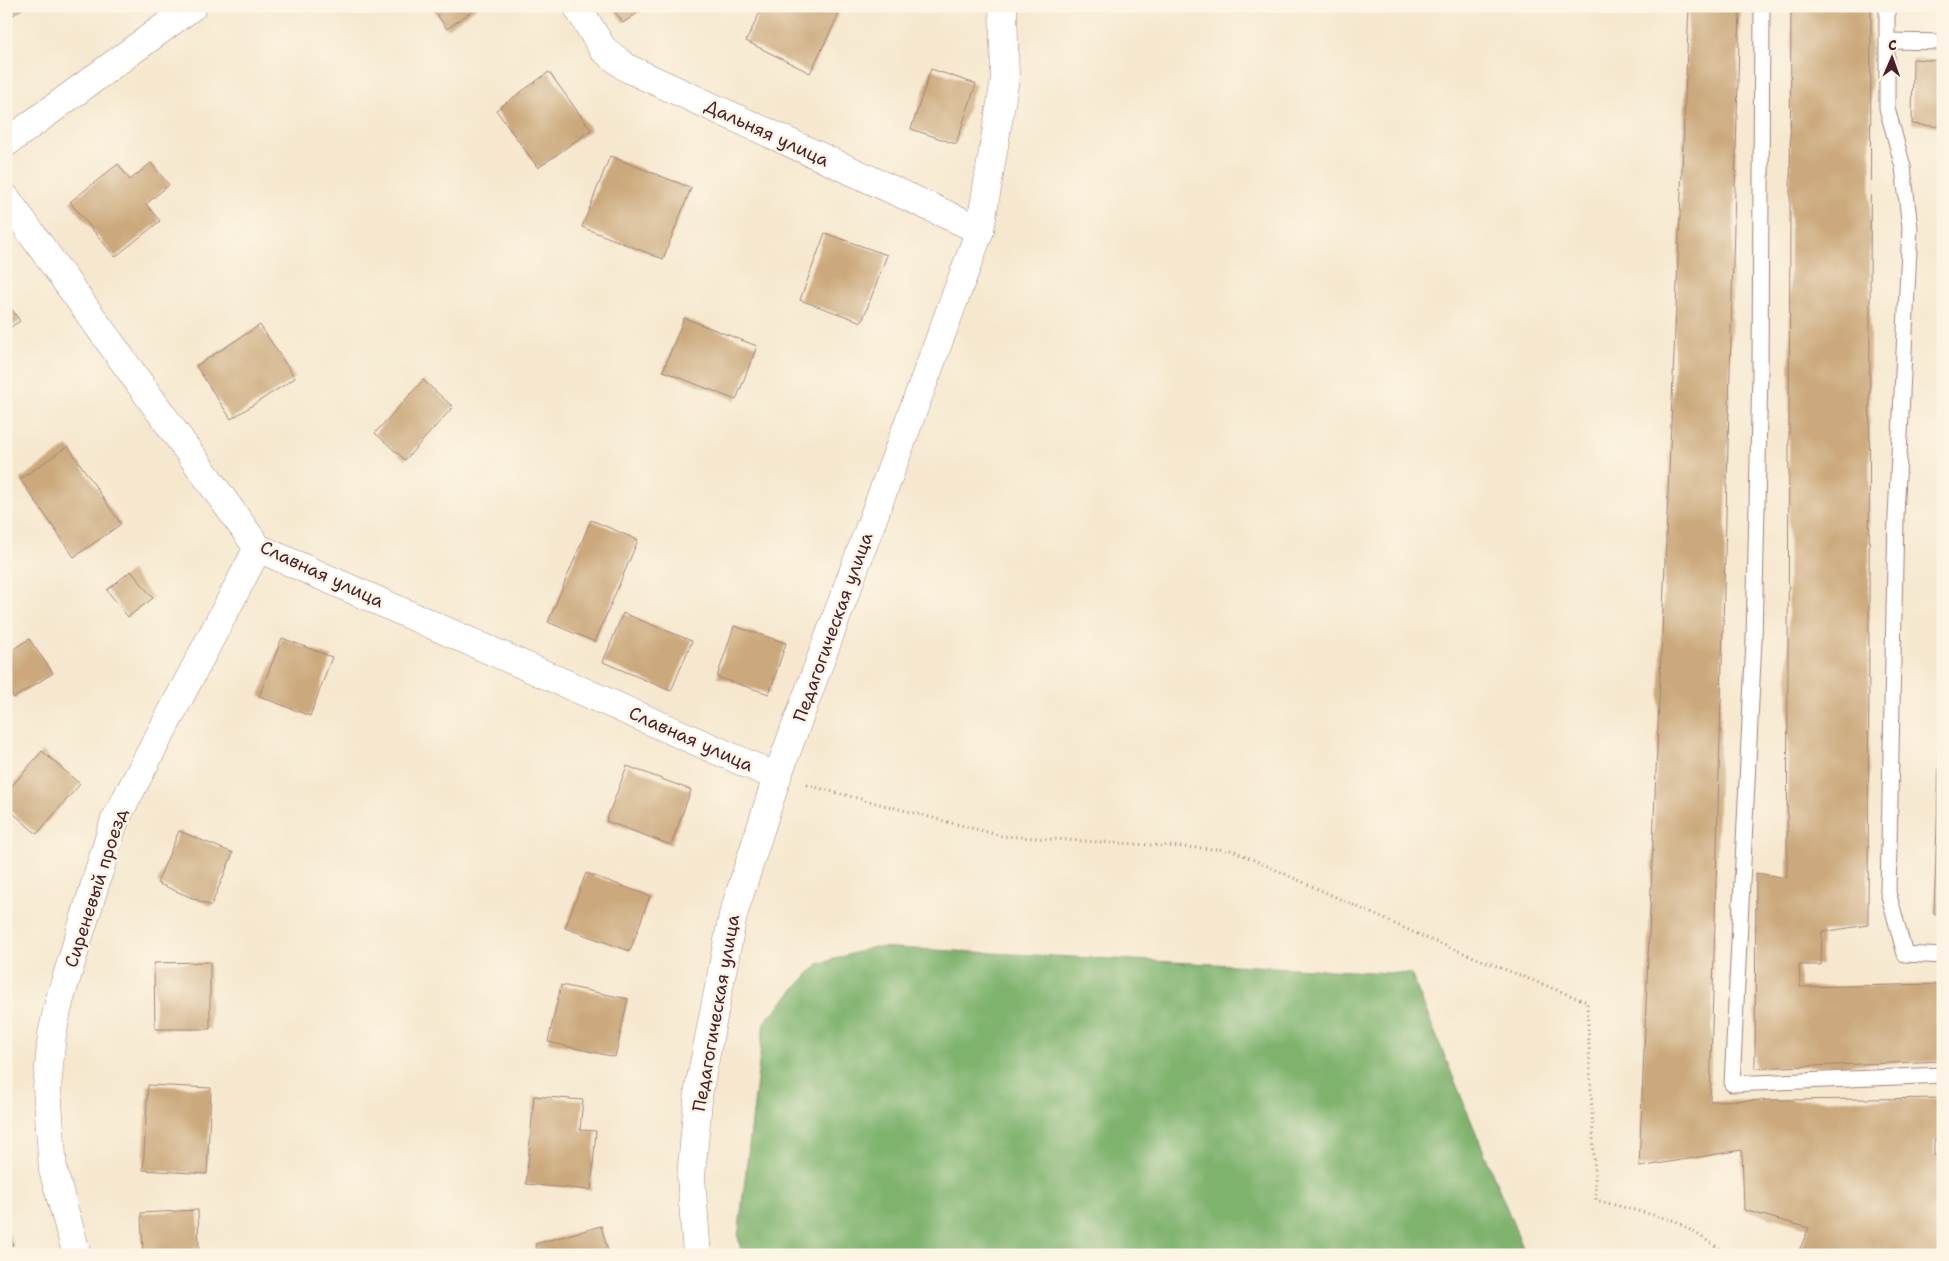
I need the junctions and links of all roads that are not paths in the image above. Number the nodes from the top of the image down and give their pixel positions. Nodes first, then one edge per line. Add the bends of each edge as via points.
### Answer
1 (193, 6) edge
2 (577, 6) edge
3 (1004, 6) edge
4 (1762, 6) edge
5 (1887, 6) edge
6 (1888, 40) junction
7 (1943, 42) edge
8 (6, 142) edge
9 (6, 198) edge
10 (980, 230) junction
11 (258, 548) junction
12 (777, 777) junction
13 (1943, 956) edge
14 (1943, 1075) edge
15 (77, 1255) edge
16 (697, 1255) edge

1 - 8 street
2 - 10 street, Дальняя улица via 603,50 627,68
3 - 10 street, Педагогическая улица via 1005,79
4 - 14 lane via 1760,371 1754,640 1732,1084
5 - 6 lane
6 - 7 lane
6 - 13 lane via 1887,108 1903,167 1910,228 1896,517 1888,892 1905,954
9 - 11 street, Славная улица
10 - 12 street, Педагогическая улица
11 - 12 street, Славная улица
11 - 15 street, Сиреневый проезд via 114,822 59,1002 47,1088 54,1170
12 - 16 street, Педагогическая улица via 733,914 699,1089 691,1177

